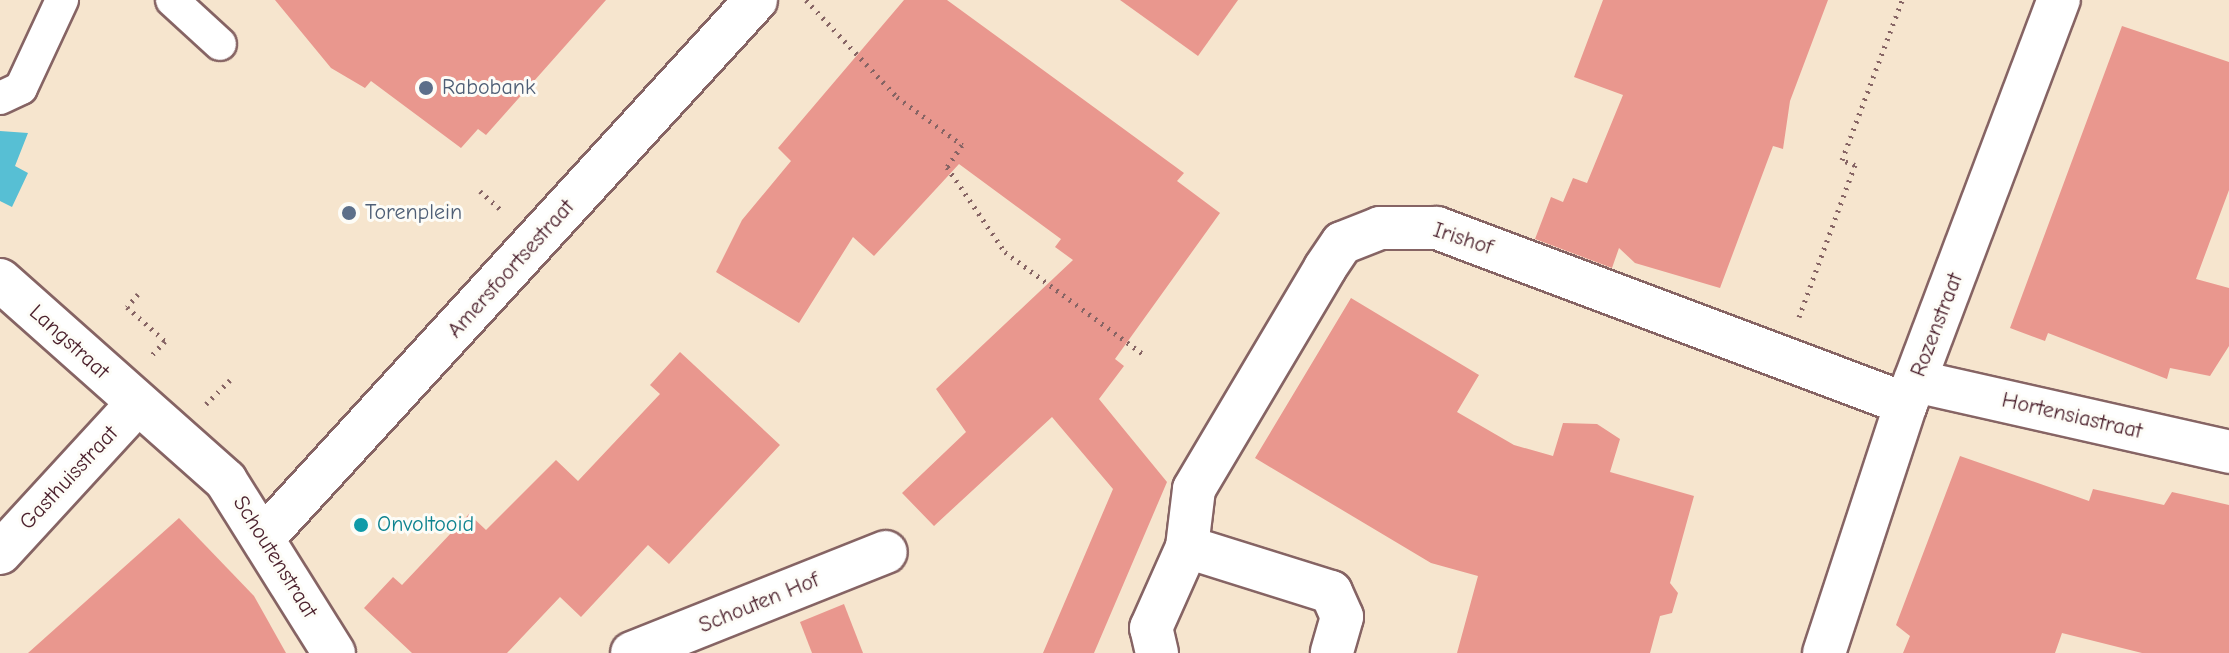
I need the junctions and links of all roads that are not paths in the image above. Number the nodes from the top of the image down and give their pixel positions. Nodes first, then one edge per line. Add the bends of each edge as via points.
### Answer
1 (62, 0) edge
2 (172, 0) edge
3 (756, 0) edge
4 (2059, 0) edge
5 (220, 44) dead end
6 (0, 98) edge
7 (0, 280) edge
8 (1911, 393) junction
9 (137, 404) junction
10 (2229, 452) edge
11 (265, 536) junction
12 (1187, 547) junction
13 (886, 552) dead end
14 (0, 553) edge
15 (334, 653) edge
16 (632, 653) edge
17 (1157, 653) edge
18 (1332, 653) edge
19 (1824, 653) edge

1 - 6 street via 21,88
2 - 5 street
3 - 11 street, Amersfoortsestraat
4 - 8 street, Rozenstraat
7 - 9 street, Langstraat
8 - 10 street, Hortensiastraat
8 - 12 street, Irishof via 1784,358 1437,228 1380,228 1342,243 1325,268 1194,489
8 - 19 street, Rozenstraat
9 - 11 street, Schoutenstraat via 226,481
9 - 14 street, Gasthuisstraat
11 - 15 street, Schoutenstraat
12 - 17 street, Irishof via 1151,628
12 - 18 street via 1331,592 1342,617
13 - 16 street, Schouten Hof

